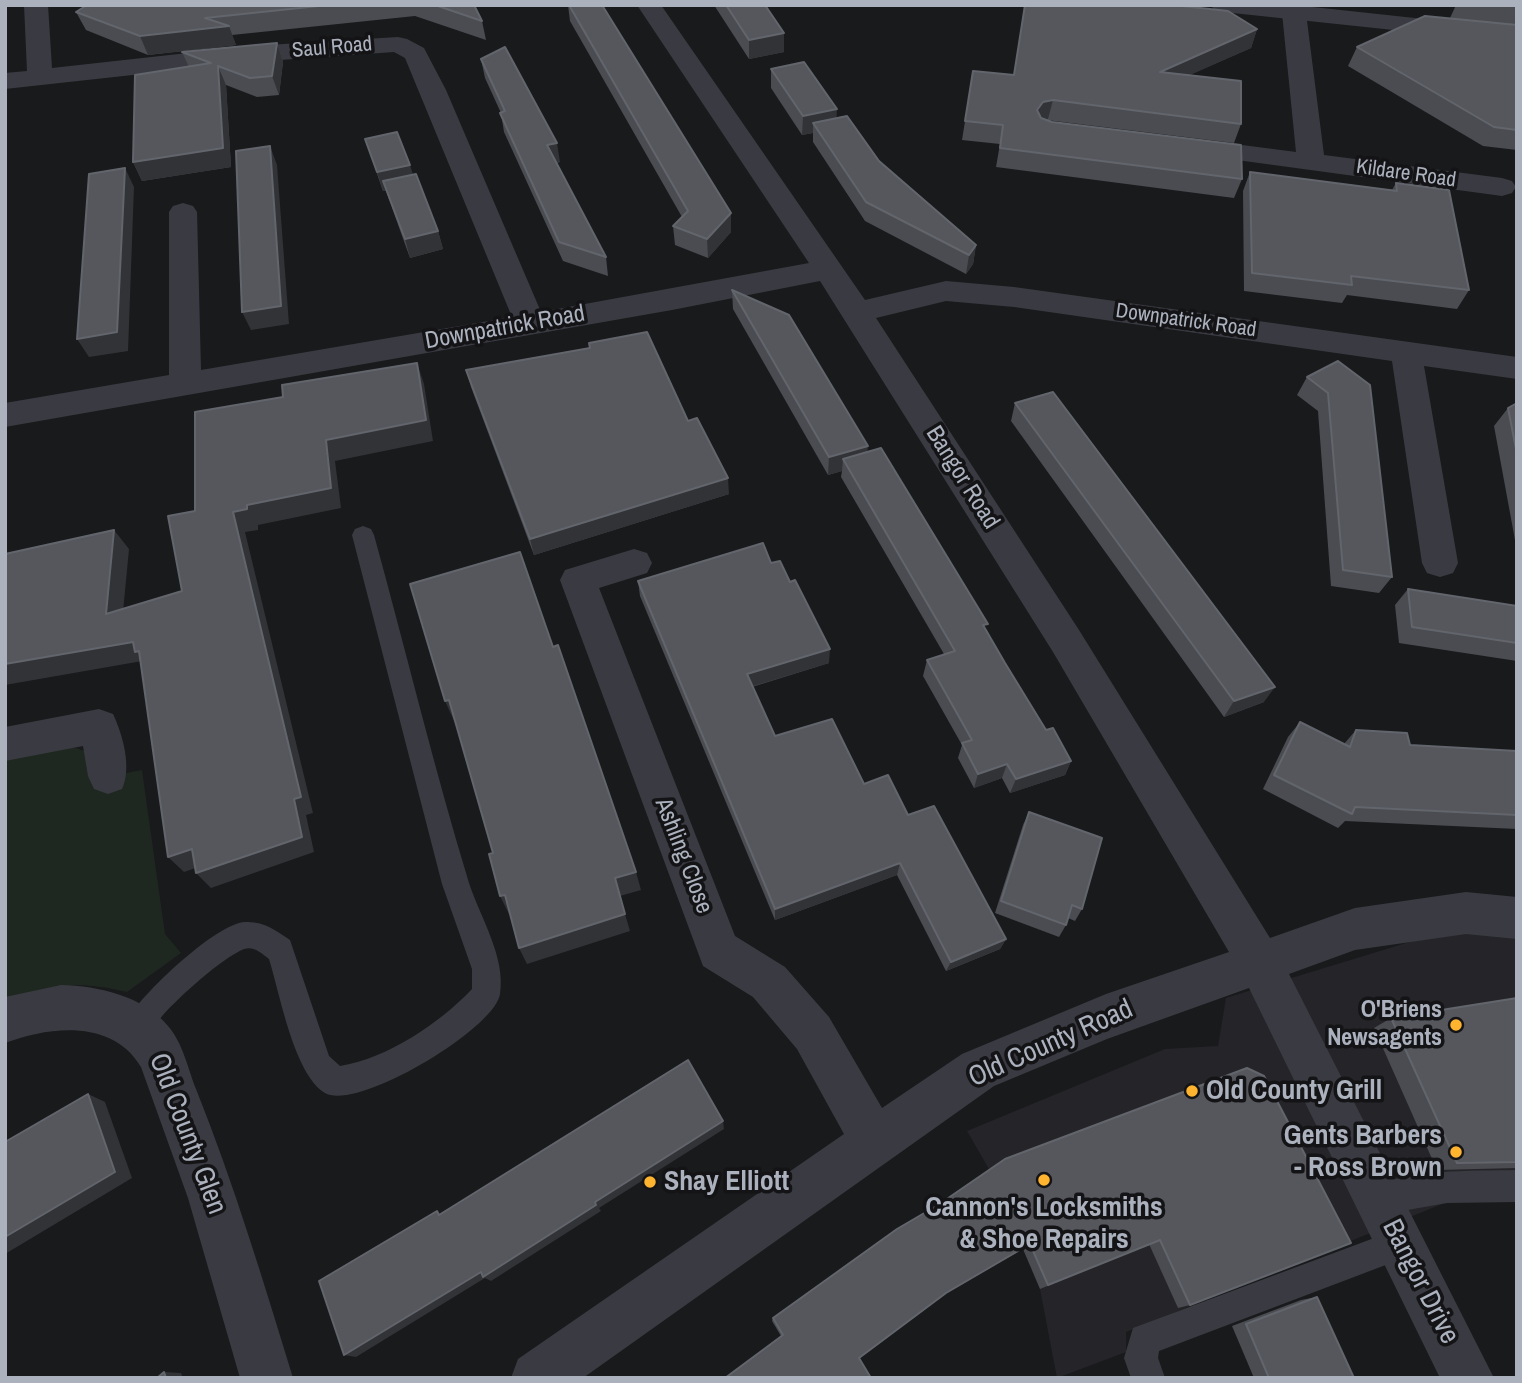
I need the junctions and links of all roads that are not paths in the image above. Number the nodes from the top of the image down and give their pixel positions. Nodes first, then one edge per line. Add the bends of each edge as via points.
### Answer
1 (36, 5) edge
2 (649, 5) edge
3 (1223, 5) edge
4 (1294, 13) junction
5 (1517, 36) edge
6 (40, 75) junction
7 (5, 81) edge
8 (1158, 143) edge
9 (1311, 161) junction
10 (1502, 187) dead end
11 (183, 212) dead end
12 (825, 270) junction
13 (857, 312) junction
14 (530, 323) junction
15 (1406, 352) junction
16 (1517, 368) edge
17 (185, 384) junction
18 (5, 415) edge
19 (363, 535) dead end
20 (634, 563) dead end
21 (1440, 563) dead end
22 (5, 744) edge
23 (107, 776) dead end
24 (1517, 918) edge
25 (1259, 961) junction
26 (5, 1020) edge
27 (137, 1027) junction
28 (875, 1142) junction
29 (1517, 1186) edge
30 (1379, 1199) junction
31 (1401, 1244) junction
32 (267, 1378) edge
33 (537, 1378) edge
34 (1148, 1378) edge
35 (1468, 1378) edge

1 - 6 street
2 - 12 street, Bangor Road
3 - 4 street
4 - 5 street
4 - 9 street
6 - 7 street, Saul Road
6 - 14 street, Saul Road via 364,44 397,44 415,53
8 - 9 street, Kildare Road
9 - 10 street, Kildare Road
11 - 17 street
12 - 13 street, Bangor Road
12 - 14 street, Downpatrick Road
13 - 15 street, Downpatrick Road via 946,291
13 - 25 street, Bangor Road via 1066,641
14 - 17 street, Downpatrick Road
15 - 16 street, Downpatrick Road
15 - 21 street
17 - 18 street, Downpatrick Road
19 - 27 lane via 456,884 486,970 486,995 457,1026 366,1077 335,1082 317,1065 280,950 260,936 242,936 205,959 153,1005
20 - 28 street, Ashling Close via 578,580 719,951 769,982 813,1033
22 - 23 street via 99,726
24 - 25 street, Old County Road via 1466,913 1355,929
25 - 28 street, Old County Road via 978,1070
25 - 30 street, Bangor Drive
26 - 27 street, Old County Glen via 62,1007 109,1013
27 - 32 street, Old County Glen via 152,1042 201,1157
28 - 33 street, Old County Road
29 - 30 lane via 1447,1187
30 - 31 street, Bangor Drive
31 - 34 lane via 1144,1340 1141,1358
31 - 35 street, Bangor Drive

